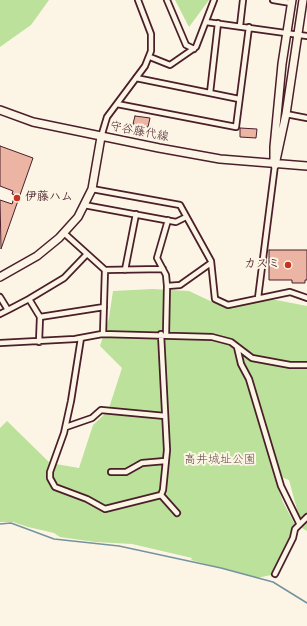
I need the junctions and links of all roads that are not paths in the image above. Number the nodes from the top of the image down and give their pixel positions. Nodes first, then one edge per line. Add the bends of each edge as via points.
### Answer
1 (138, 0) edge
2 (167, 0) edge
3 (214, 0) edge
4 (243, 0) edge
5 (273, 0) edge
6 (292, 2) edge
7 (304, 2) edge
8 (206, 22) junction
9 (218, 23) junction
10 (240, 26) junction
11 (249, 27) junction
12 (287, 33) junction
13 (298, 35) junction
14 (307, 36) edge
15 (194, 49) junction
16 (150, 57) junction
17 (136, 78) junction
18 (210, 93) junction
19 (239, 99) junction
20 (117, 104) junction
21 (0, 110) edge
22 (286, 114) junction
23 (307, 118) edge
24 (101, 137) junction
25 (275, 165) junction
26 (307, 166) edge
27 (92, 189) junction
28 (84, 205) junction
29 (136, 214) junction
30 (186, 217) junction
31 (168, 220) junction
32 (64, 233) junction
33 (87, 254) junction
34 (211, 263) junction
35 (163, 269) junction
36 (105, 270) junction
37 (125, 270) junction
38 (0, 277) edge
39 (167, 286) junction
40 (0, 297) edge
41 (258, 298) junction
42 (307, 298) edge
43 (29, 299) junction
44 (104, 307) junction
45 (8, 310) junction
46 (0, 314) edge
47 (40, 317) junction
48 (103, 334) junction
49 (164, 334) junction
50 (81, 338) junction
51 (40, 342) junction
52 (0, 343) edge
53 (237, 347) junction
54 (307, 365) edge
55 (165, 416) junction
56 (66, 427) junction
57 (165, 460) junction
58 (111, 472) dead end
59 (161, 495) junction
60 (176, 513) dead end
61 (307, 517) edge
62 (299, 523) junction
63 (275, 574) dead end

1 - 16 street via 152,34
2 - 15 street via 186,45
3 - 8 street
4 - 10 street
5 - 6 street
6 - 12 street
7 - 13 street
8 - 9 street
8 - 15 street
9 - 10 street
9 - 18 street
10 - 11 street
11 - 12 street
11 - 19 street
12 - 13 street
12 - 25 street via 274,147
13 - 14 street
13 - 22 street
15 - 16 street via 170,65
16 - 17 street
17 - 18 street
17 - 20 street
18 - 19 street
19 - 20 street via 236,127
20 - 24 street via 107,117
21 - 24 street via 33,122
22 - 23 street
22 - 25 street
24 - 25 street, 守谷藤代線 via 220,159
24 - 27 street, 守谷藤代線
25 - 26 street, 守谷藤代線
25 - 41 street
27 - 28 street, 守谷藤代線
27 - 30 street via 180,205
28 - 29 street
28 - 32 street, 守谷藤代線
29 - 31 street
29 - 37 street
30 - 31 street via 176,222
30 - 34 street
31 - 35 street via 157,258
32 - 33 street
32 - 38 street, 守谷藤代線 via 37,256
33 - 36 street
33 - 43 street via 64,278
34 - 39 street via 180,285
34 - 41 street via 215,299 228,305
35 - 37 street
35 - 39 street
36 - 37 street
36 - 44 street
39 - 49 street
40 - 45 street
41 - 42 street via 290,292
43 - 45 street
43 - 47 street
44 - 47 street
44 - 48 street
45 - 46 street
47 - 51 street
48 - 49 street
48 - 50 street
49 - 53 street via 212,337 231,342
49 - 55 street
50 - 51 street
50 - 56 street
51 - 52 street
53 - 54 street via 252,358 290,365
53 - 62 street via 281,486
55 - 56 street via 101,410 92,418
55 - 57 street
56 - 59 street via 50,472 51,481 55,486 105,509
57 - 58 street via 142,463 126,472
57 - 59 street
59 - 60 street
61 - 62 street
62 - 63 street

